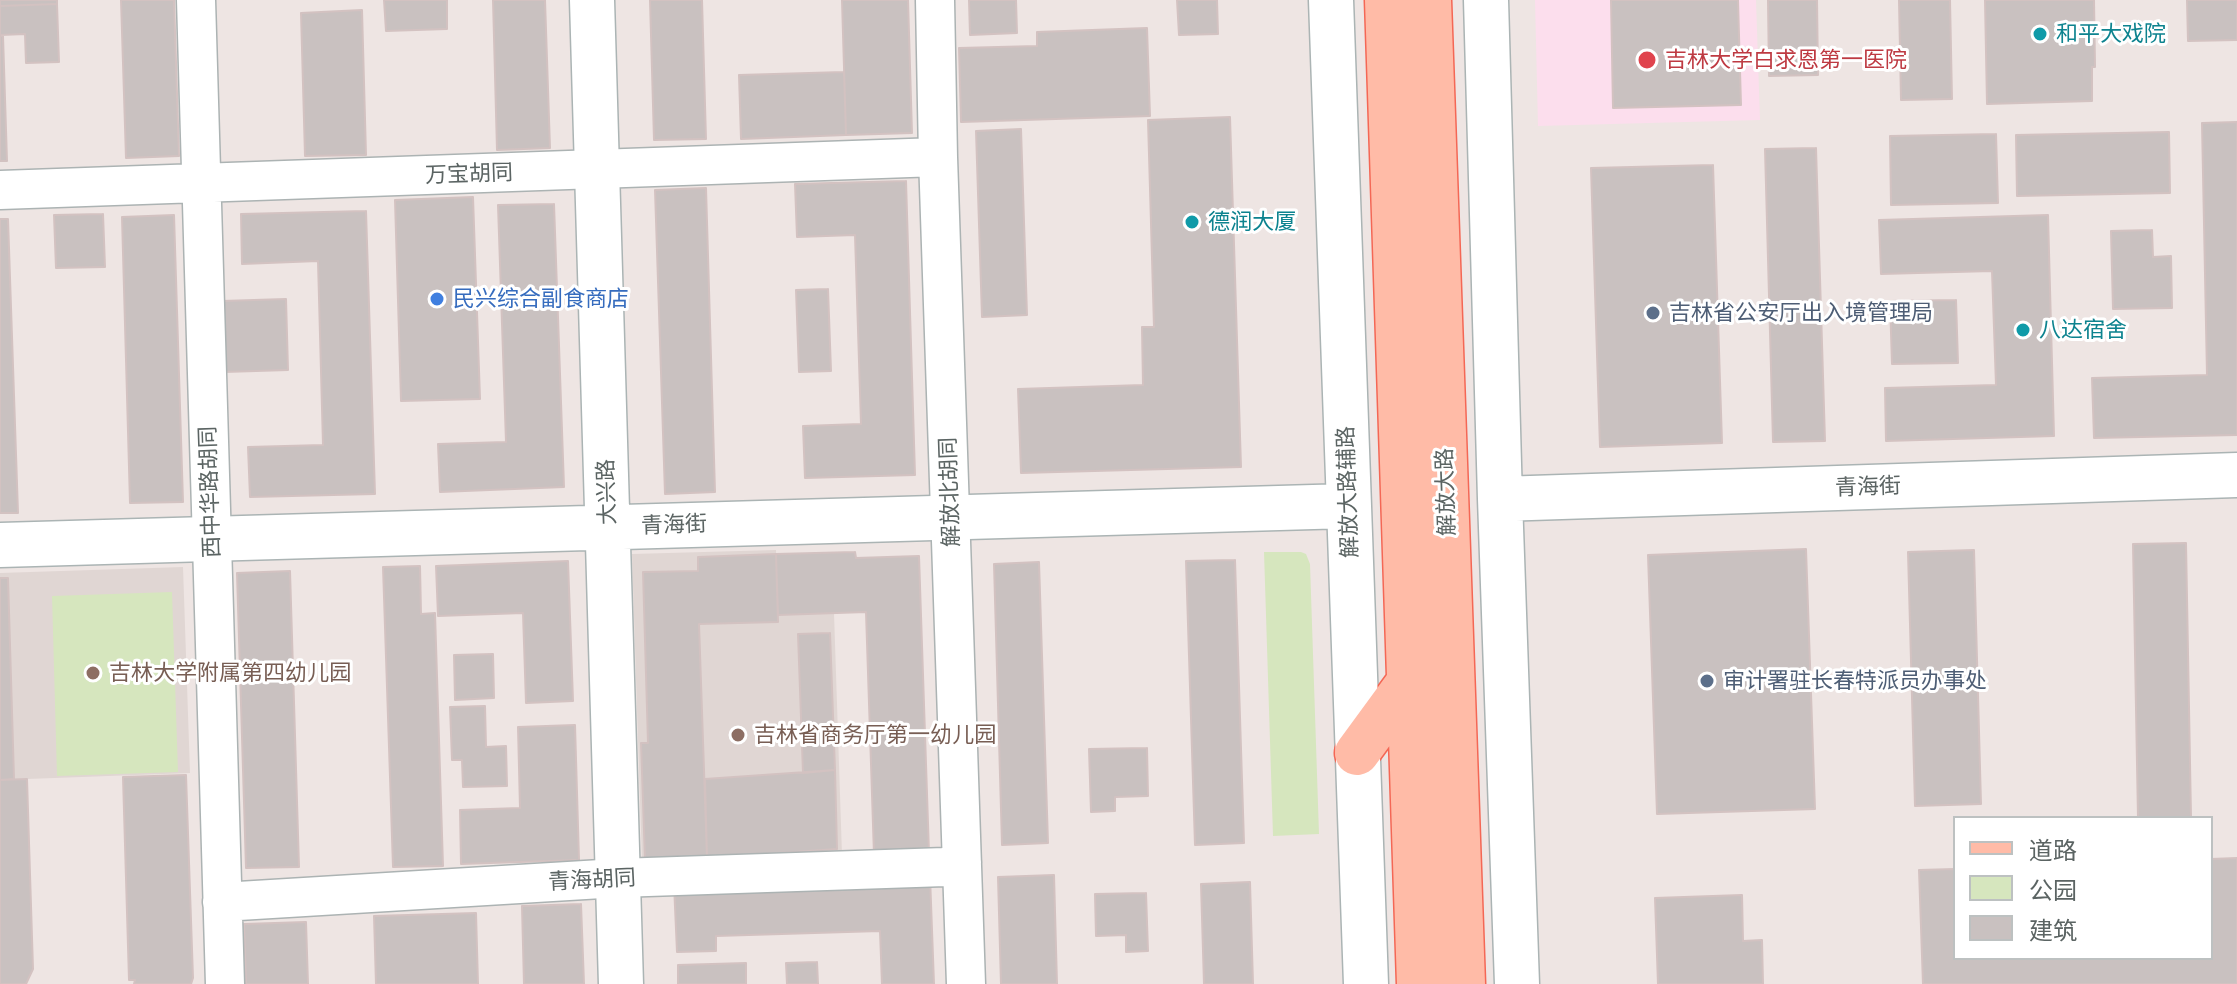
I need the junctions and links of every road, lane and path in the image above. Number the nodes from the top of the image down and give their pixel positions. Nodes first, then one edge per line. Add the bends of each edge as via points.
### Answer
1 (196, 0) edge
2 (592, 0) edge
3 (935, 0) edge
4 (1331, 0) edge
5 (1387, 0) edge
6 (1429, 0) edge
7 (1486, 0) edge
8 (938, 157) junction
9 (597, 170) junction
10 (201, 183) junction
11 (0, 190) edge
12 (2237, 475) edge
13 (1500, 499) junction
14 (1348, 506) junction
15 (951, 518) junction
16 (608, 527) junction
17 (212, 539) junction
18 (0, 545) edge
19 (1409, 682) junction
20 (1357, 753) junction
21 (962, 862) junction
22 (618, 878) junction
23 (222, 902) junction
24 (225, 984) edge
25 (621, 984) edge
26 (966, 984) edge
27 (1366, 984) edge
28 (1419, 984) edge
29 (1463, 984) edge
30 (1517, 984) edge

1 - 10 street, 西中华路胡同
2 - 9 street, 大兴路
3 - 8 street, 解放北胡同
4 - 14 street, 解放大路辅路
5 - 19 main road, 解放大路
6 - 29 main road, 解放大路
7 - 13 street
8 - 9 street, 万宝胡同
8 - 15 street, 解放北胡同
9 - 10 street, 万宝胡同
9 - 16 street, 大兴路
10 - 11 street, 万宝胡同
10 - 17 street, 西中华路胡同
12 - 13 street, 青海街
13 - 30 street
14 - 15 street, 青海街
14 - 20 street, 解放大路辅路
15 - 16 street, 青海街
15 - 21 street, 解放北胡同
16 - 17 street, 青海街
16 - 22 street, 大兴路
17 - 18 street, 青海街
17 - 23 street, 西中华路胡同
19 - 20 main road
19 - 28 main road, 解放大路
20 - 27 street, 解放大路辅路
21 - 22 street, 青海胡同 via 945,867
21 - 26 street, 解放北胡同
22 - 23 street, 青海胡同
22 - 25 street, 大兴路
23 - 24 street, 西中华路胡同

